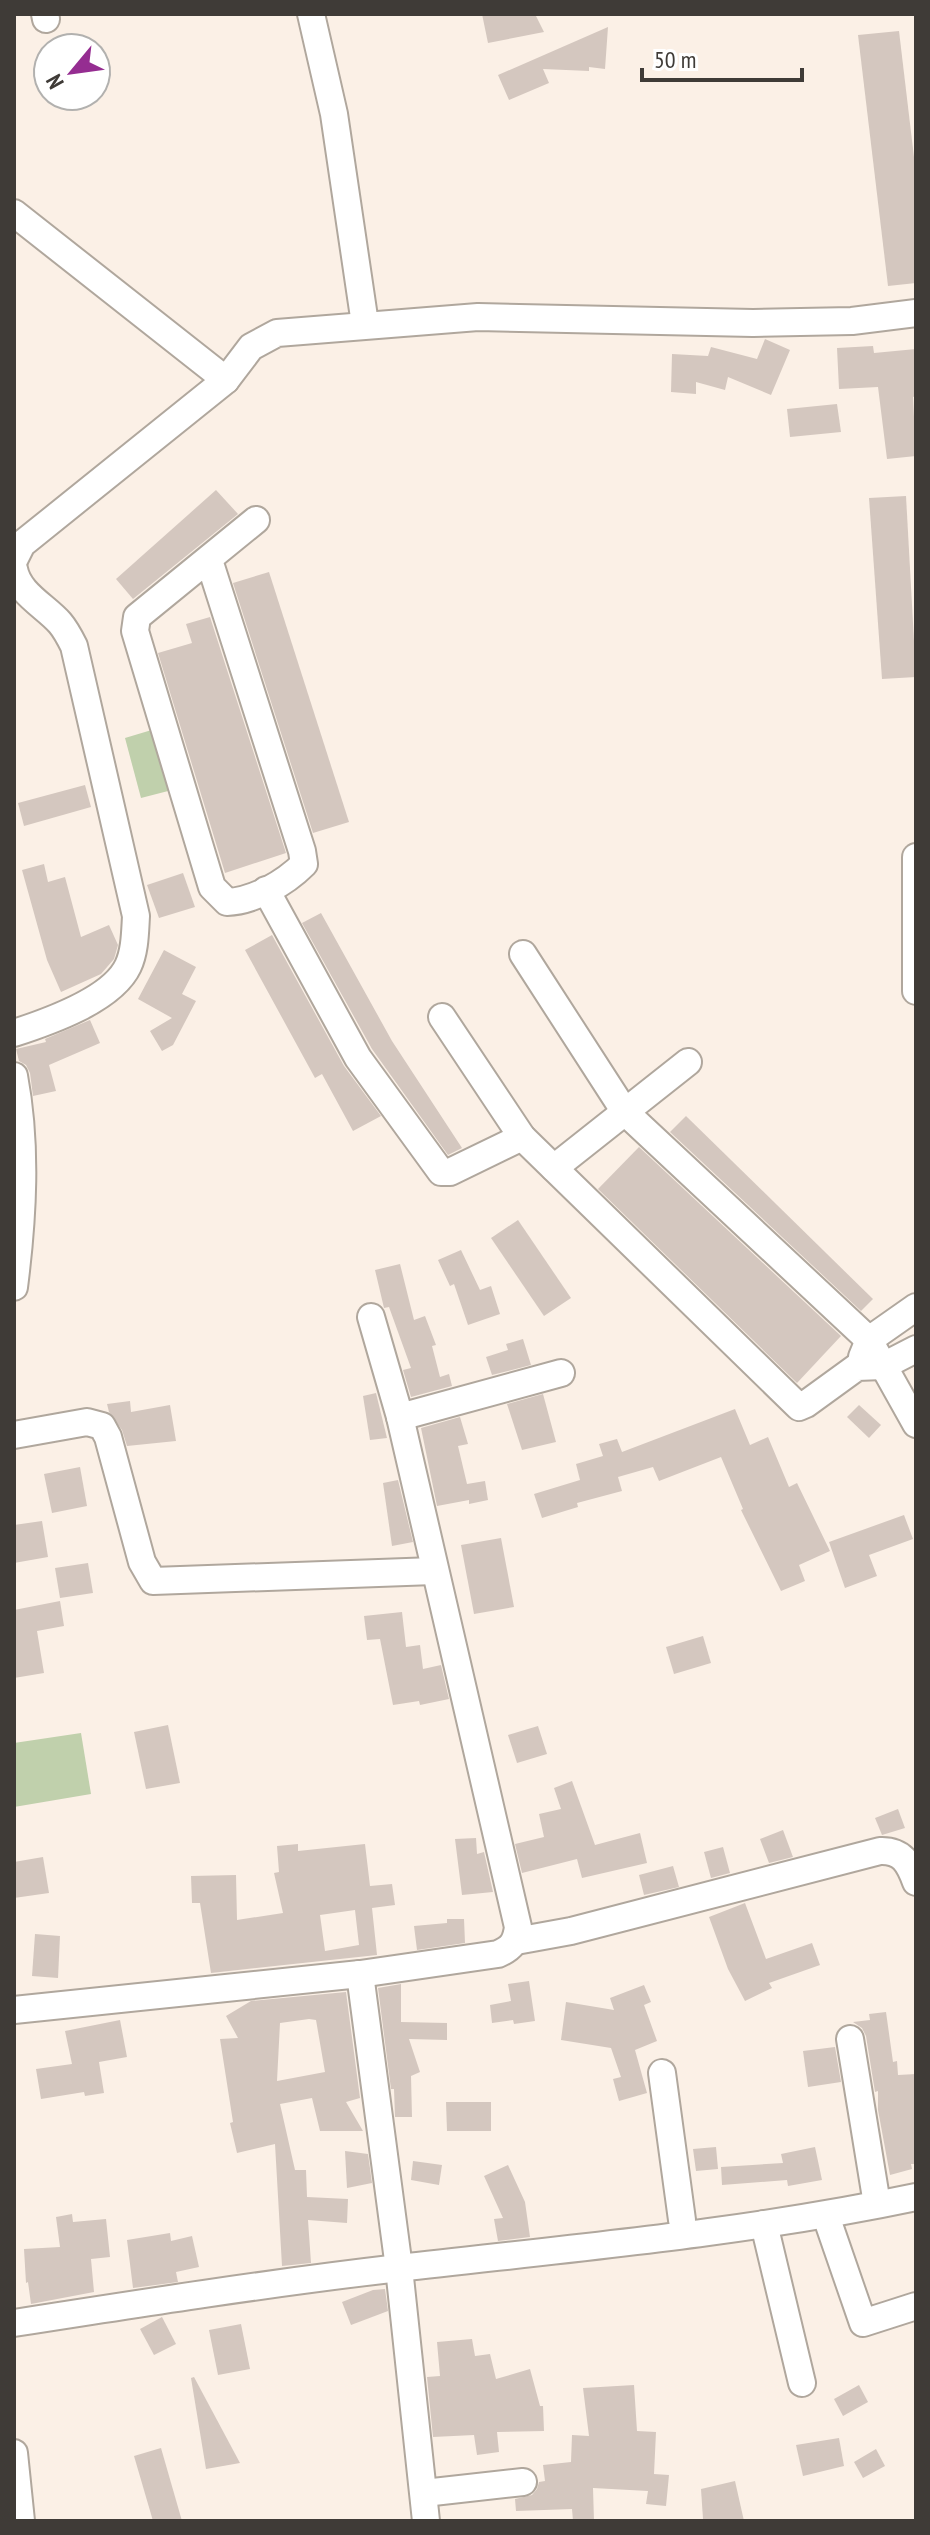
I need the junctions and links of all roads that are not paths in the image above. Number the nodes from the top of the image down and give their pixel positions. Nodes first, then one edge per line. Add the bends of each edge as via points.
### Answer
1 (311, 14) edge
2 (14, 213) edge
3 (916, 313) edge
4 (365, 324) junction
5 (226, 380) junction
6 (256, 520) dead end
7 (14, 560) edge
8 (209, 560) junction
9 (14, 569) edge
10 (916, 857) edge
11 (266, 890) junction
12 (523, 954) dead end
13 (916, 991) edge
14 (442, 1017) dead end
15 (14, 1033) edge
16 (688, 1062) dead end
17 (16, 1093) edge
18 (625, 1112) junction
19 (522, 1137) junction
20 (554, 1168) junction
21 (14, 1287) edge
22 (916, 1307) edge
23 (371, 1317) dead end
24 (869, 1340) junction
25 (916, 1349) edge
26 (870, 1366) junction
27 (561, 1373) dead end
28 (400, 1417) junction
29 (916, 1424) edge
30 (14, 1435) edge
31 (434, 1571) junction
32 (916, 1882) edge
33 (516, 1941) junction
34 (360, 1974) junction
35 (14, 2010) edge
36 (850, 2039) dead end
37 (662, 2073) dead end
38 (916, 2178) edge
39 (875, 2192) junction
40 (916, 2197) edge
41 (826, 2216) junction
42 (682, 2220) junction
43 (764, 2224) junction
44 (564, 2252) junction
45 (399, 2268) junction
46 (916, 2306) edge
47 (14, 2323) edge
48 (802, 2383) dead end
49 (14, 2453) edge
50 (523, 2482) dead end
51 (424, 2493) junction
52 (21, 2521) edge
53 (426, 2521) edge

1 - 4 street via 334,114
2 - 5 street
3 - 4 street via 852,321 753,323 493,317
4 - 5 street via 267,336 251,347
5 - 7 street via 22,544
6 - 8 street
8 - 11 street via 302,851 304,864
8 - 11 street via 137,617 135,631 212,887 227,902
9 - 15 street via 22,587 74,646 136,916 133,951 115,984 64,1014
10 - 13 street
11 - 19 street via 358,1058 441,1172
12 - 18 street
14 - 19 street
16 - 18 street
17 - 21 street via 22,1223
18 - 20 street
18 - 24 street
19 - 20 street
20 - 26 street via 799,1407
22 - 24 street
23 - 28 street
24 - 26 street
25 - 26 street
26 - 29 street
27 - 28 street
28 - 31 street
30 - 31 street via 87,1422 102,1426 142,1562 153,1581
31 - 33 street via 518,1927
32 - 33 street via 902,1856 880,1851
33 - 34 street via 498,1954
34 - 35 street
34 - 45 street
36 - 39 street
37 - 42 street
38 - 39 street
39 - 42 street
40 - 41 street
41 - 43 street
41 - 46 street via 863,2323
42 - 44 street via 587,2237
43 - 44 street
43 - 48 street
44 - 45 street
45 - 47 street
45 - 51 street
49 - 52 street
50 - 51 street
51 - 53 street

